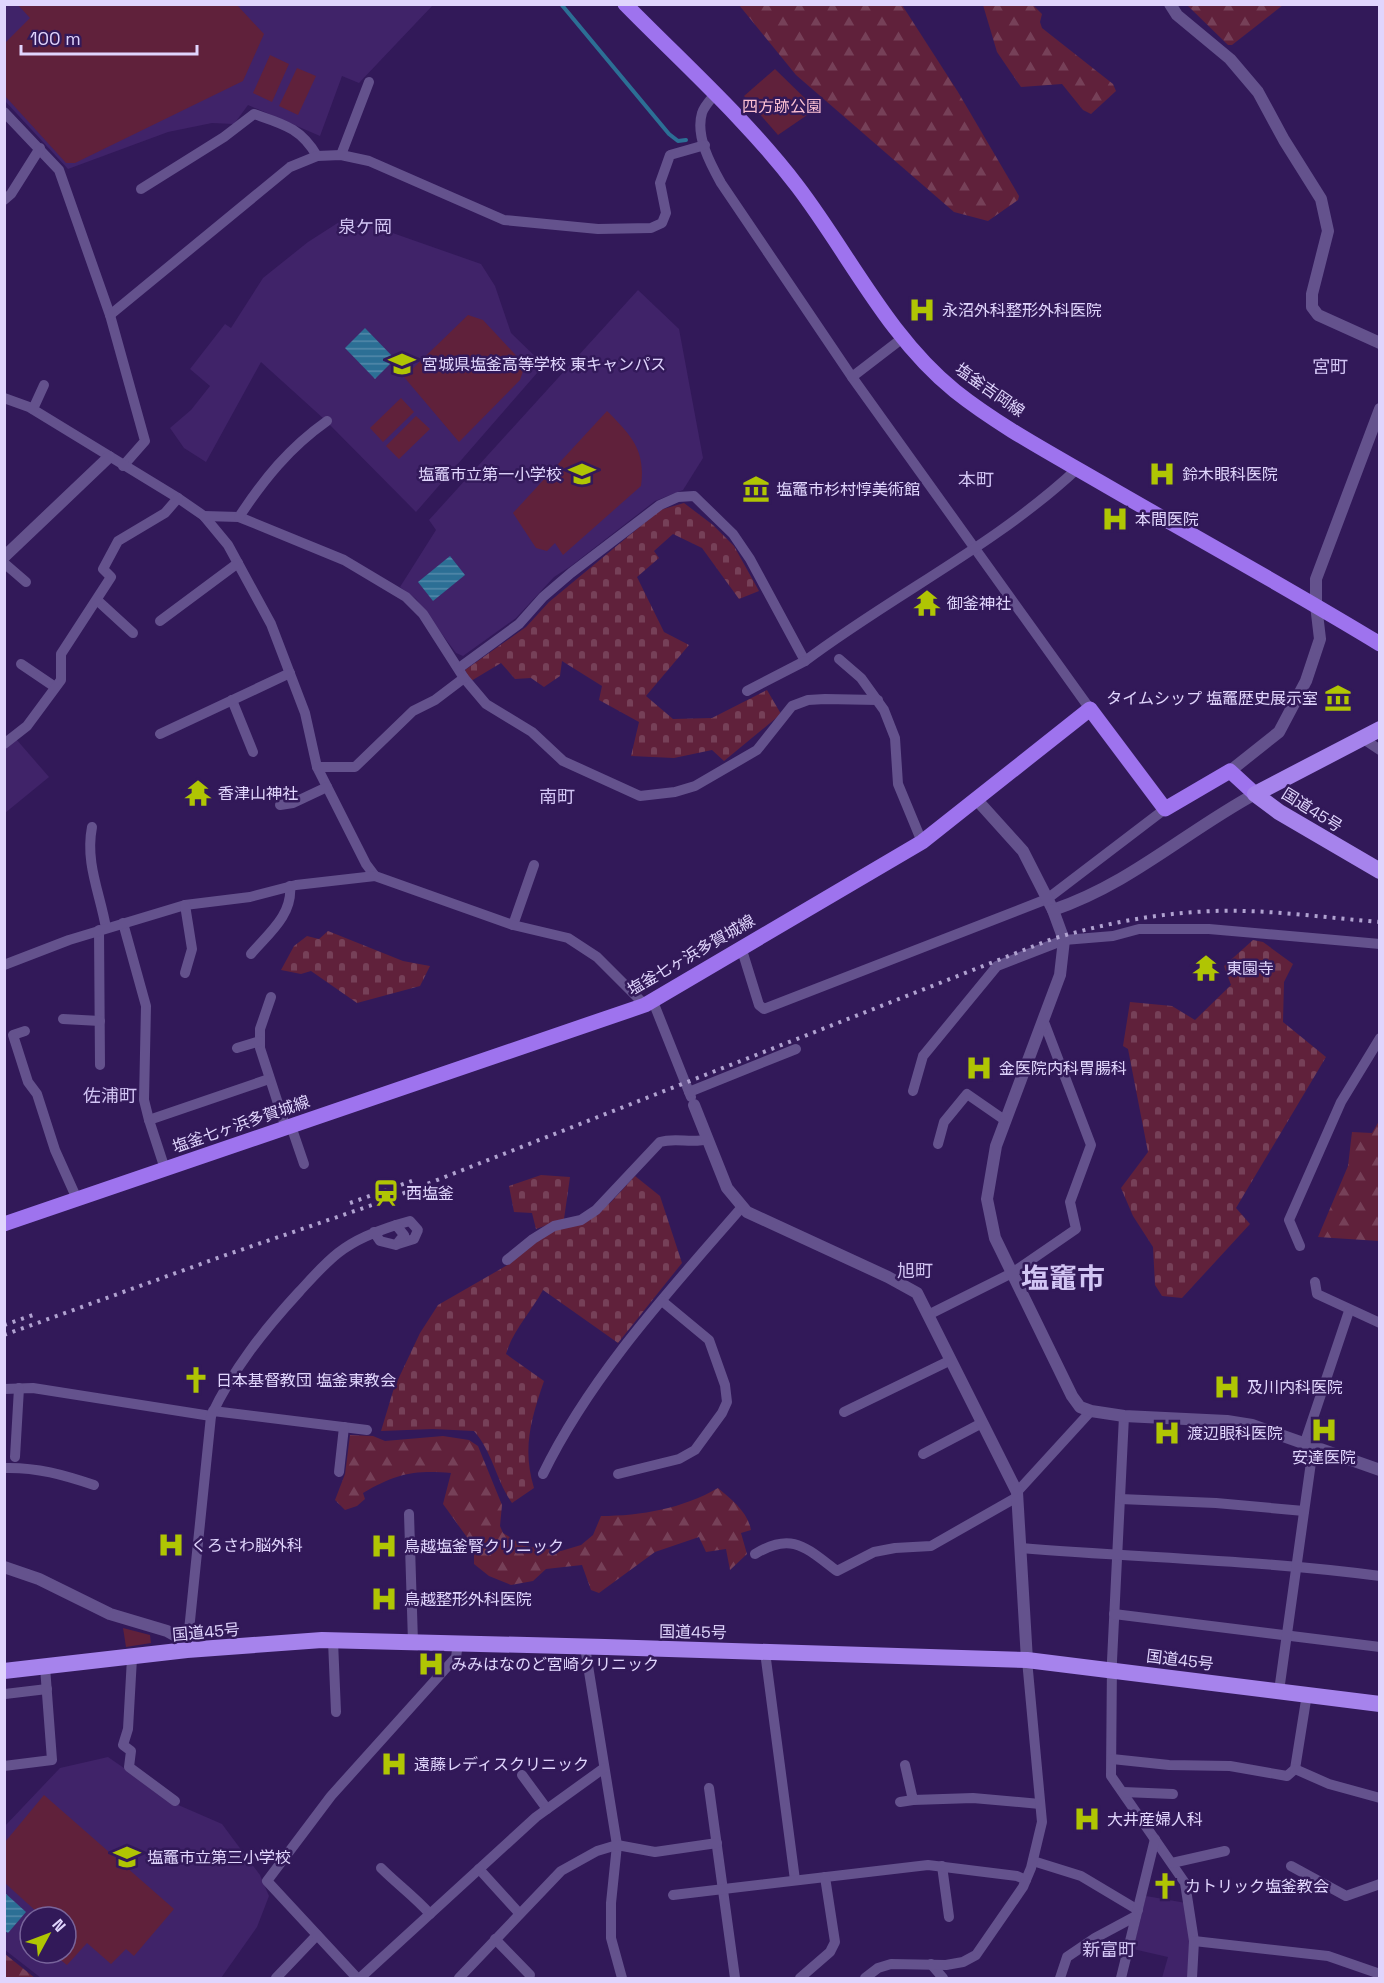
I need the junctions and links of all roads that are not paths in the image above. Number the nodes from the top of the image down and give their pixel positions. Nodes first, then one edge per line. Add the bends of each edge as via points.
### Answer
1 (625, 4) edge
2 (1170, 4) edge
3 (369, 82) dead end
4 (716, 93) junction
5 (4, 112) edge
6 (705, 145) junction
7 (39, 148) junction
8 (341, 155) junction
9 (317, 156) junction
10 (141, 189) dead end
11 (4, 200) edge
12 (110, 315) junction
13 (904, 337) junction
14 (1380, 343) edge
15 (852, 377) junction
16 (44, 385) dead end
17 (4, 398) edge
18 (33, 409) junction
19 (1380, 409) edge
20 (327, 421) dead end
21 (109, 457) junction
22 (123, 466) junction
23 (1078, 468) junction
24 (178, 498) junction
25 (204, 516) junction
26 (239, 517) junction
27 (974, 549) junction
28 (4, 557) edge
29 (4, 563) edge
30 (238, 563) junction
31 (26, 582) dead end
32 (97, 600) junction
33 (1316, 605) junction
34 (160, 621) dead end
35 (133, 633) dead end
36 (1380, 644) edge
37 (839, 659) dead end
38 (805, 661) junction
39 (21, 664) dead end
40 (290, 673) junction
41 (461, 673) junction
42 (55, 687) junction
43 (747, 691) dead end
44 (232, 700) junction
45 (878, 700) junction
46 (1090, 709) junction
47 (1380, 729) edge
48 (160, 734) dead end
49 (1362, 738) junction
50 (4, 744) edge
51 (1380, 750) edge
52 (253, 752) dead end
53 (317, 766) junction
54 (1230, 771) junction
55 (327, 787) junction
56 (1255, 794) junction
57 (977, 800) junction
58 (280, 805) dead end
59 (1165, 809) junction
60 (92, 827) dead end
61 (922, 842) junction
62 (534, 865) dead end
63 (1380, 871) edge
64 (375, 876) junction
65 (290, 886) junction
66 (1047, 898) junction
67 (185, 905) junction
68 (1053, 910) junction
69 (123, 923) junction
70 (513, 925) junction
71 (102, 929) junction
72 (1064, 940) junction
73 (1380, 944) edge
74 (741, 947) junction
75 (251, 954) dead end
76 (4, 965) edge
77 (185, 973) dead end
78 (271, 997) dead end
79 (644, 1000) junction
80 (63, 1020) dead end
81 (100, 1022) junction
82 (1044, 1022) junction
83 (25, 1031) dead end
84 (1380, 1038) edge
85 (260, 1041) junction
86 (237, 1048) dead end
87 (796, 1049) dead end
88 (100, 1065) dead end
89 (269, 1079) junction
90 (913, 1091) dead end
91 (689, 1092) junction
92 (694, 1105) joint
93 (150, 1120) junction
94 (1006, 1122) junction
95 (289, 1127) junction
96 (708, 1139) junction
97 (938, 1144) dead end
98 (304, 1164) dead end
99 (165, 1169) junction
100 (77, 1199) junction
101 (742, 1207) junction
102 (4, 1224) edge
103 (374, 1232) junction
104 (1300, 1246) dead end
105 (507, 1260) dead end
106 (1012, 1273) junction
107 (1315, 1282) dead end
108 (662, 1301) junction
109 (1349, 1311) junction
110 (928, 1315) junction
111 (1380, 1323) edge
112 (951, 1360) junction
113 (19, 1388) junction
114 (4, 1389) edge
115 (1091, 1411) junction
116 (844, 1412) dead end
117 (212, 1413) junction
118 (1124, 1416) junction
119 (982, 1423) junction
120 (344, 1427) junction
121 (367, 1430) dead end
122 (10, 1436) edge
123 (1309, 1446) junction
124 (923, 1454) dead end
125 (15, 1457) dead end
126 (4, 1468) edge
127 (1380, 1470) edge
128 (339, 1472) dead end
129 (543, 1474) dead end
130 (618, 1474) dead end
131 (94, 1485) dead end
132 (1017, 1495) junction
133 (1120, 1499) junction
134 (1304, 1511) junction
135 (409, 1515) dead end
136 (1021, 1548) junction
137 (754, 1554) dead end
138 (1116, 1556) junction
139 (1296, 1564) junction
140 (4, 1567) edge
141 (1380, 1576) edge
142 (1114, 1614) junction
143 (1287, 1633) junction
144 (333, 1641) junction
145 (413, 1642) junction
146 (458, 1644) junction
147 (585, 1647) junction
148 (1380, 1647) edge
149 (187, 1650) junction
150 (765, 1652) junction
151 (132, 1658) junction
152 (1027, 1659) junction
153 (45, 1667) junction
154 (1112, 1670) junction
155 (4, 1671) edge
156 (47, 1689) junction
157 (1279, 1690) junction
158 (5, 1694) edge
159 (1307, 1694) junction
160 (1380, 1704) edge
161 (336, 1712) dead end
162 (1112, 1759) junction
163 (905, 1765) dead end
164 (4, 1766) edge
165 (604, 1768) junction
166 (1295, 1769) junction
167 (522, 1775) dead end
168 (709, 1788) dead end
169 (1123, 1792) junction
170 (1173, 1794) dead end
171 (1380, 1798) edge
172 (912, 1800) junction
173 (175, 1801) dead end
174 (900, 1802) dead end
175 (1040, 1804) junction
176 (547, 1809) junction
177 (1155, 1839) junction
178 (717, 1843) junction
179 (617, 1845) junction
180 (1225, 1851) dead end
181 (1034, 1861) junction
182 (1172, 1863) junction
183 (942, 1866) junction
184 (1291, 1866) dead end
185 (381, 1868) dead end
186 (479, 1869) junction
187 (825, 1877) junction
188 (795, 1880) junction
189 (1026, 1880) junction
190 (1380, 1884) edge
191 (723, 1889) junction
192 (673, 1895) dead end
193 (519, 1913) junction
194 (1137, 1913) junction
195 (430, 1914) junction
196 (950, 1917) dead end
197 (317, 1935) junction
198 (495, 1939) junction
199 (1194, 1941) junction
200 (931, 1964) junction
201 (1380, 1974) edge
202 (530, 1975) dead end
203 (276, 1978) edge
204 (359, 1978) edge
205 (459, 1978) edge
206 (622, 1978) edge
207 (735, 1978) edge
208 (800, 1978) edge
209 (865, 1978) edge
210 (943, 1978) edge
211 (1060, 1978) edge
212 (1121, 1978) edge
213 (1192, 1978) edge

1 - 4 main road, 塩釜吉岡線
2 - 14 street via 1177,15 1230,59 1258,92 1321,199 1328,231 1311,294 1312,308 1318,315
3 - 8 street
4 - 6 street via 701,114
4 - 13 main road, 塩釜吉岡線 via 799,189
5 - 7 street
6 - 8 street via 670,155 660,183 666,213 662,223 651,228 598,229 504,220 369,161
6 - 15 street via 721,183
7 - 11 street
7 - 12 street via 58,170
8 - 9 street
9 - 10 street via 310,143 295,130 254,114
9 - 12 street via 290,167
12 - 22 street via 145,441
13 - 15 street
13 - 23 main road, 塩釜吉岡線 via 955,391
15 - 27 street
16 - 18 street
17 - 18 street
18 - 21 street
19 - 33 street via 1325,551 1316,579
20 - 26 street via 281,460
21 - 22 street
21 - 28 street
22 - 24 street
23 - 27 street
23 - 33 main road, 塩釜吉岡線
24 - 25 street
24 - 32 street via 165,513 118,541 103,569 111,577
25 - 26 street
25 - 30 street via 228,544
26 - 41 street via 344,561 406,597 423,614
27 - 38 street via 883,605
27 - 46 street
29 - 31 street
30 - 34 street
30 - 40 street via 271,624
32 - 35 street
32 - 42 street via 61,654 61,680
33 - 36 main road, 塩釜吉岡線
33 - 54 street via 1320,639 1292,711 1274,738
37 - 45 street
38 - 41 street via 750,559 733,534 694,496 678,497 660,505 571,573
38 - 43 street
39 - 42 street
40 - 44 street
40 - 53 street via 305,713
41 - 45 street via 486,704 532,732 563,760 640,796 696,786 757,750 792,706 817,699
41 - 53 street via 355,767
42 - 50 street via 27,726
44 - 48 street
44 - 52 street
45 - 61 street via 894,738 898,784
46 - 57 main road, 塩釜七ヶ浜多賀城線
46 - 59 main road
47 - 49 highway, 国道45号
49 - 51 street
49 - 56 highway, 国道45号
53 - 55 street
54 - 56 main road
54 - 59 main road
55 - 58 street
55 - 64 street
56 - 63 highway, 国道45号 via 1279,813
56 - 68 street via 1145,867 1103,891
57 - 61 main road, 塩釜七ヶ浜多賀城線
57 - 66 street via 1023,851
59 - 66 street
60 - 71 street via 89,861 100,898
61 - 74 main road, 塩釜七ヶ浜多賀城線
62 - 70 street
64 - 65 street
64 - 70 street
65 - 67 street via 250,897
65 - 75 street via 291,897 278,925
66 - 68 street
66 - 74 street via 764,1010
67 - 69 street
67 - 77 street via 192,949
68 - 72 street
69 - 71 street
69 - 93 street via 146,1006 144,1100
70 - 79 street via 568,938 597,957
71 - 76 street
71 - 81 street
72 - 73 street via 1113,936 1139,929 1209,929
72 - 82 street via 1060,975
72 - 90 street via 997,966 923,1056
74 - 79 main road, 塩釜七ヶ浜多賀城線
78 - 85 street
79 - 91 street
79 - 95 main road, 塩釜七ヶ浜多賀城線
80 - 81 street
81 - 88 street
82 - 94 street
82 - 106 street via 1091,1145 1070,1202 1076,1229
83 - 100 street via 13,1035 28,1082 37,1094
84 - 104 street via 1341,1100 1289,1220
85 - 86 street
85 - 89 street
87 - 91 street
89 - 93 street
89 - 95 street
91 - 92 street
92 - 96 street
93 - 99 street
94 - 97 street via 967,1094 944,1122
94 - 106 street via 996,1146 987,1199 995,1238
95 - 98 street
95 - 99 main road, 塩釜七ヶ浜多賀城線
96 - 101 street via 727,1188
96 - 105 street via 660,1142 596,1210 581,1220 554,1227
99 - 100 main road, 塩釜七ヶ浜多賀城線
100 - 102 main road, 塩釜七ヶ浜多賀城線
101 - 108 street
101 - 110 street via 753,1216 911,1287
103 - 103 street via 396,1225 404,1235 396,1245 380,1241
103 - 117 street via 338,1253 286,1306 246,1354
106 - 110 street
106 - 115 street via 1072,1396 1080,1407
107 - 109 street via 1317,1294
108 - 129 street via 563,1434
108 - 130 street via 709,1340 727,1402 695,1450 679,1459
109 - 111 street
109 - 123 street
110 - 112 street
112 - 116 street
112 - 119 street
113 - 114 street
113 - 117 street
113 - 122 street
115 - 118 street
115 - 132 street
117 - 120 street
117 - 149 street
118 - 123 street via 1252,1425
118 - 133 street
119 - 124 street
119 - 132 street
120 - 121 street
120 - 128 street
122 - 125 street
123 - 127 street
123 - 134 street
126 - 131 street via 56,1472
132 - 136 street
132 - 137 street via 931,1546 874,1552 837,1571 796,1543 771,1544
133 - 134 street
133 - 138 street
134 - 139 street
135 - 145 street
136 - 138 street
136 - 152 street
138 - 139 street
138 - 142 street
139 - 141 street
139 - 143 street
140 - 149 street via 39,1579 110,1614 167,1631 177,1636
142 - 143 street
142 - 154 street
143 - 148 street
143 - 157 street
144 - 145 highway, 国道45号
144 - 149 highway, 国道45号
144 - 161 street
145 - 146 highway, 国道45号
146 - 147 highway, 国道45号
146 - 197 street via 456,1657 331,1796 267,1881
147 - 150 highway, 国道45号
147 - 165 street
149 - 151 highway, 国道45号
150 - 152 highway, 国道45号
150 - 188 street
151 - 153 highway, 国道45号
151 - 173 street via 128,1729 123,1745 131,1751 129,1767
152 - 154 highway, 国道45号
152 - 175 street
153 - 155 highway, 国道45号
153 - 156 street
154 - 157 highway, 国道45号
154 - 162 street
156 - 158 street
156 - 164 street via 52,1760
157 - 159 highway, 国道45号
159 - 160 highway, 国道45号
159 - 166 street
162 - 166 street via 1230,1766 1287,1776
162 - 169 street via 1112,1776
163 - 172 street
165 - 176 street
165 - 179 street
166 - 171 street via 1329,1784
167 - 176 street
168 - 178 street
169 - 170 street
169 - 177 street
172 - 174 street
172 - 175 street via 973,1798
175 - 181 street via 1042,1822
176 - 186 street
177 - 182 street
177 - 194 street
178 - 179 street via 655,1852
178 - 191 street
179 - 193 street via 561,1871
179 - 206 street via 611,1938
180 - 182 street
181 - 189 street
181 - 194 street via 1081,1876
182 - 199 street via 1185,1883
183 - 187 street
183 - 189 street
183 - 196 street
184 - 190 street via 1346,1896
185 - 195 street
186 - 193 street
186 - 195 street
187 - 188 street
187 - 208 street via 835,1942 830,1952
188 - 191 street
189 - 200 street via 976,1955 963,1962
191 - 192 street
191 - 207 street
193 - 198 street
194 - 211 street via 1067,1957
194 - 212 street
195 - 204 street
197 - 203 street
197 - 204 street
198 - 202 street
198 - 205 street
199 - 201 street via 1328,1956
199 - 213 street
200 - 209 street via 891,1964
200 - 210 street

